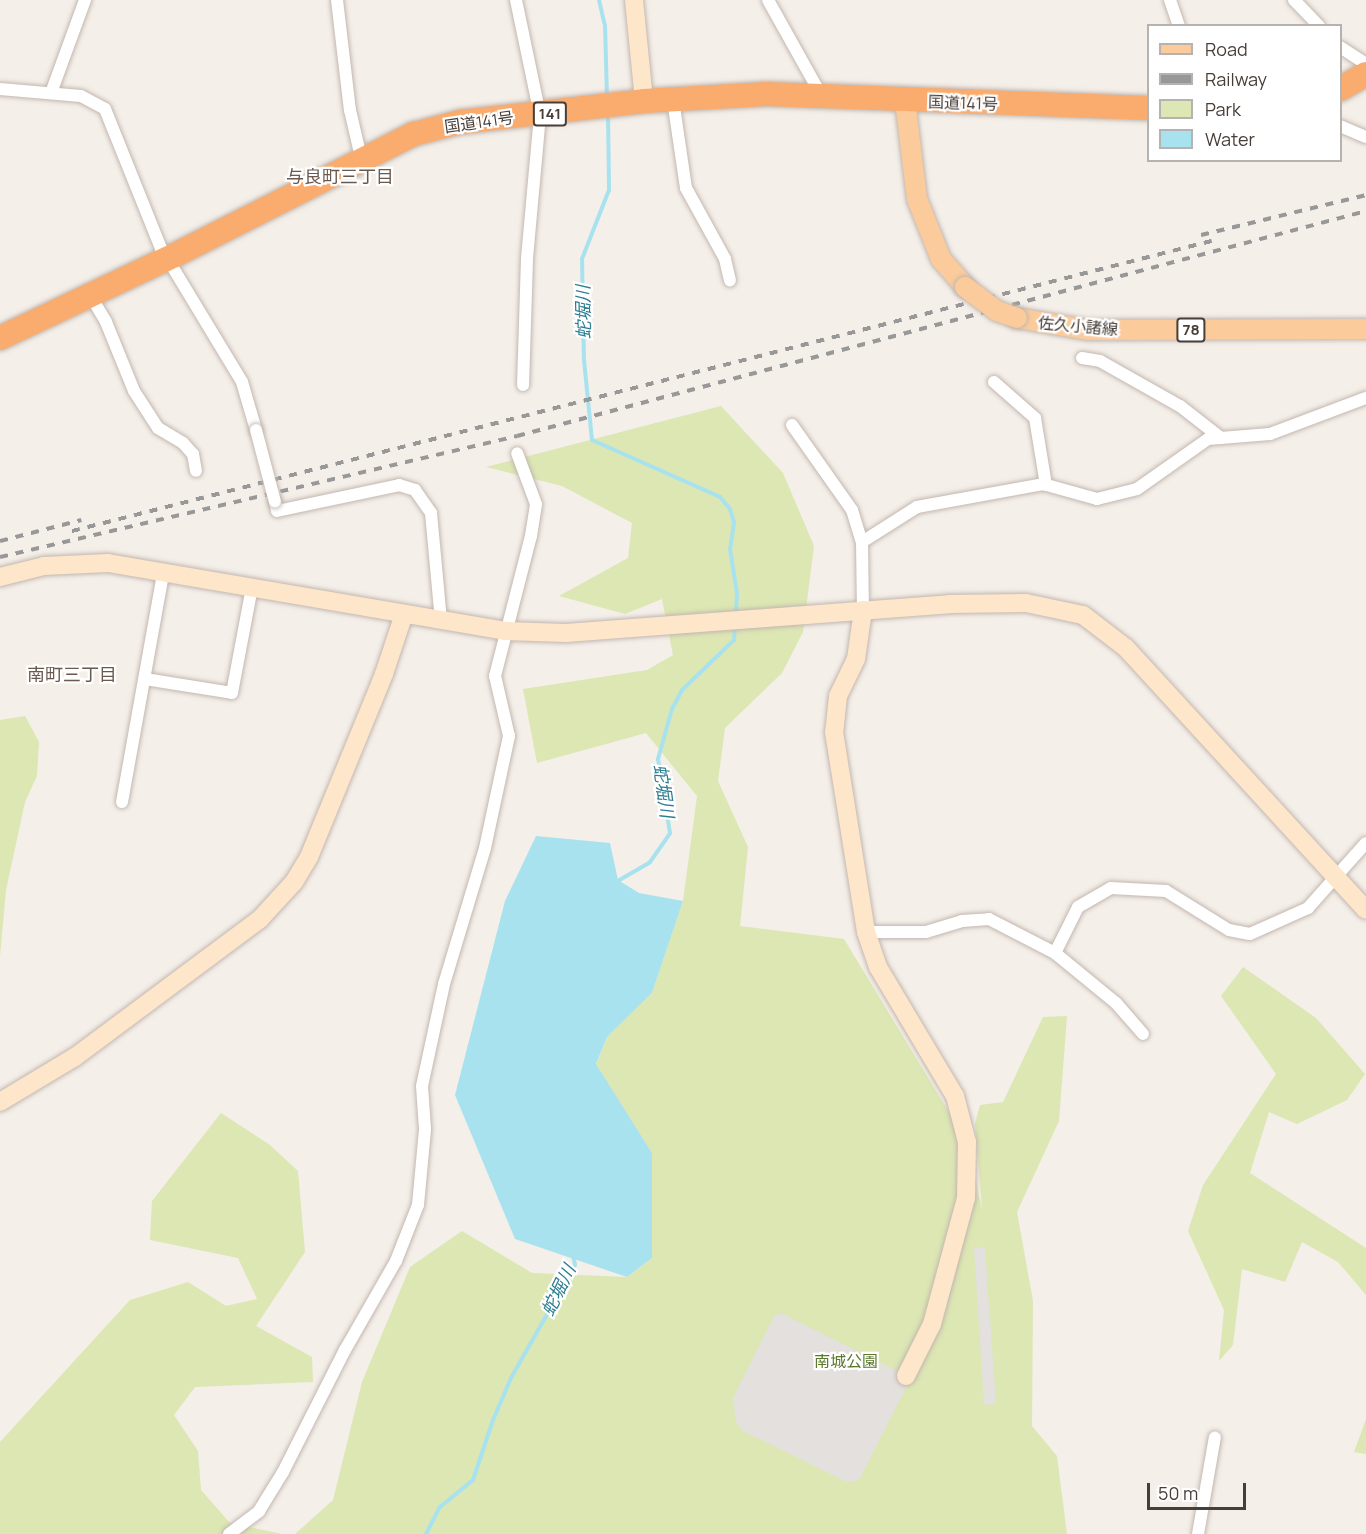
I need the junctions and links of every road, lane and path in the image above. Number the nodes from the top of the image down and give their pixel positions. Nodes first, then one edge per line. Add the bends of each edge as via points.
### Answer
1 (85, 0) edge
2 (337, 0) edge
3 (516, 0) edge
4 (634, 0) edge
5 (768, 0) edge
6 (1170, 0) edge
7 (1294, 0) edge
8 (1178, 24) edge
9 (1317, 24) edge
10 (1342, 48) edge
11 (1366, 64) edge
12 (1366, 74) edge
13 (1342, 88) edge
14 (0, 89) edge
15 (51, 93) junction
16 (821, 95) junction
17 (674, 100) junction
18 (644, 101) junction
19 (905, 101) junction
20 (1147, 108) edge
21 (540, 115) junction
22 (1342, 126) edge
23 (1366, 137) edge
24 (362, 162) junction
25 (166, 259) junction
26 (729, 280) dead end
27 (90, 295) junction
28 (1366, 329) edge
29 (0, 338) edge
30 (1082, 358) dead end
31 (994, 382) dead end
32 (523, 385) dead end
33 (1366, 398) edge
34 (792, 425) dead end
35 (1221, 438) junction
36 (517, 453) dead end
37 (196, 471) dead end
38 (1046, 485) junction
39 (862, 542) junction
40 (164, 573) junction
41 (0, 578) edge
42 (252, 587) junction
43 (863, 610) junction
44 (404, 615) junction
45 (441, 621) junction
46 (506, 631) junction
47 (145, 679) junction
48 (122, 802) dead end
49 (1366, 843) edge
50 (1336, 875) junction
51 (1366, 909) edge
52 (866, 932) junction
53 (1055, 953) junction
54 (1143, 1034) dead end
55 (0, 1102) edge
56 (906, 1376) dead end
57 (1215, 1437) dead end
58 (229, 1534) edge
59 (1198, 1534) edge

1 - 15 street
2 - 24 street via 350,110
3 - 21 street
4 - 18 street
5 - 16 street
6 - 8 street
7 - 9 street
10 - 11 street
12 - 13 highway
14 - 15 street
15 - 25 street via 81,96 105,109
16 - 17 highway, 国道141号 / 141
16 - 19 highway, 国道141号 / 141
17 - 18 highway, 国道141号 / 141
17 - 26 street via 686,188 725,259
18 - 21 highway, 国道141号 / 141
19 - 20 highway, 国道141号 / 141
19 - 28 main road, 佐久小諸線 / 78, bridge via 917,199 941,259 965,286 997,311 1089,330
21 - 24 highway, 国道141号 / 141 via 460,122 414,134
21 - 32 street via 527,259
22 - 23 street
24 - 25 highway, 国道141号 / 141
25 - 27 highway, 国道141号 / 141
25 - 45 street, bridge via 242,382 277,511 407,486 428,504
27 - 29 highway, 国道141号 / 141
27 - 37 street via 106,322 134,390 158,428 193,454
30 - 35 street via 1100,361 1180,406
31 - 38 street via 1035,418
33 - 35 street via 1270,434
34 - 39 street via 852,510
35 - 38 street via 1208,440 1137,489 1097,499
36 - 46 street via 536,504
38 - 39 street via 917,507
39 - 43 street
40 - 41 street via 108,563 44,566
40 - 42 street
40 - 47 street
42 - 44 street
42 - 47 street via 232,693
43 - 46 street via 566,633
43 - 50 street via 1026,603 1083,615 1126,648
43 - 52 street via 856,658 838,696 834,732
44 - 45 street
44 - 55 street via 309,857 294,882 260,919 75,1057
45 - 46 street
46 - 58 street via 495,676 509,736 484,848 444,984 422,1086 425,1129 418,1205 396,1261 345,1350 284,1472 259,1511
47 - 48 street
49 - 50 street
50 - 51 street
50 - 53 street via 1308,908 1250,934 1229,930 1166,891 1111,888 1078,907
52 - 53 street via 926,932 962,921 989,920
52 - 56 street via 878,967 955,1096 967,1142 966,1198 932,1324
53 - 54 street via 1116,1003
57 - 59 street

